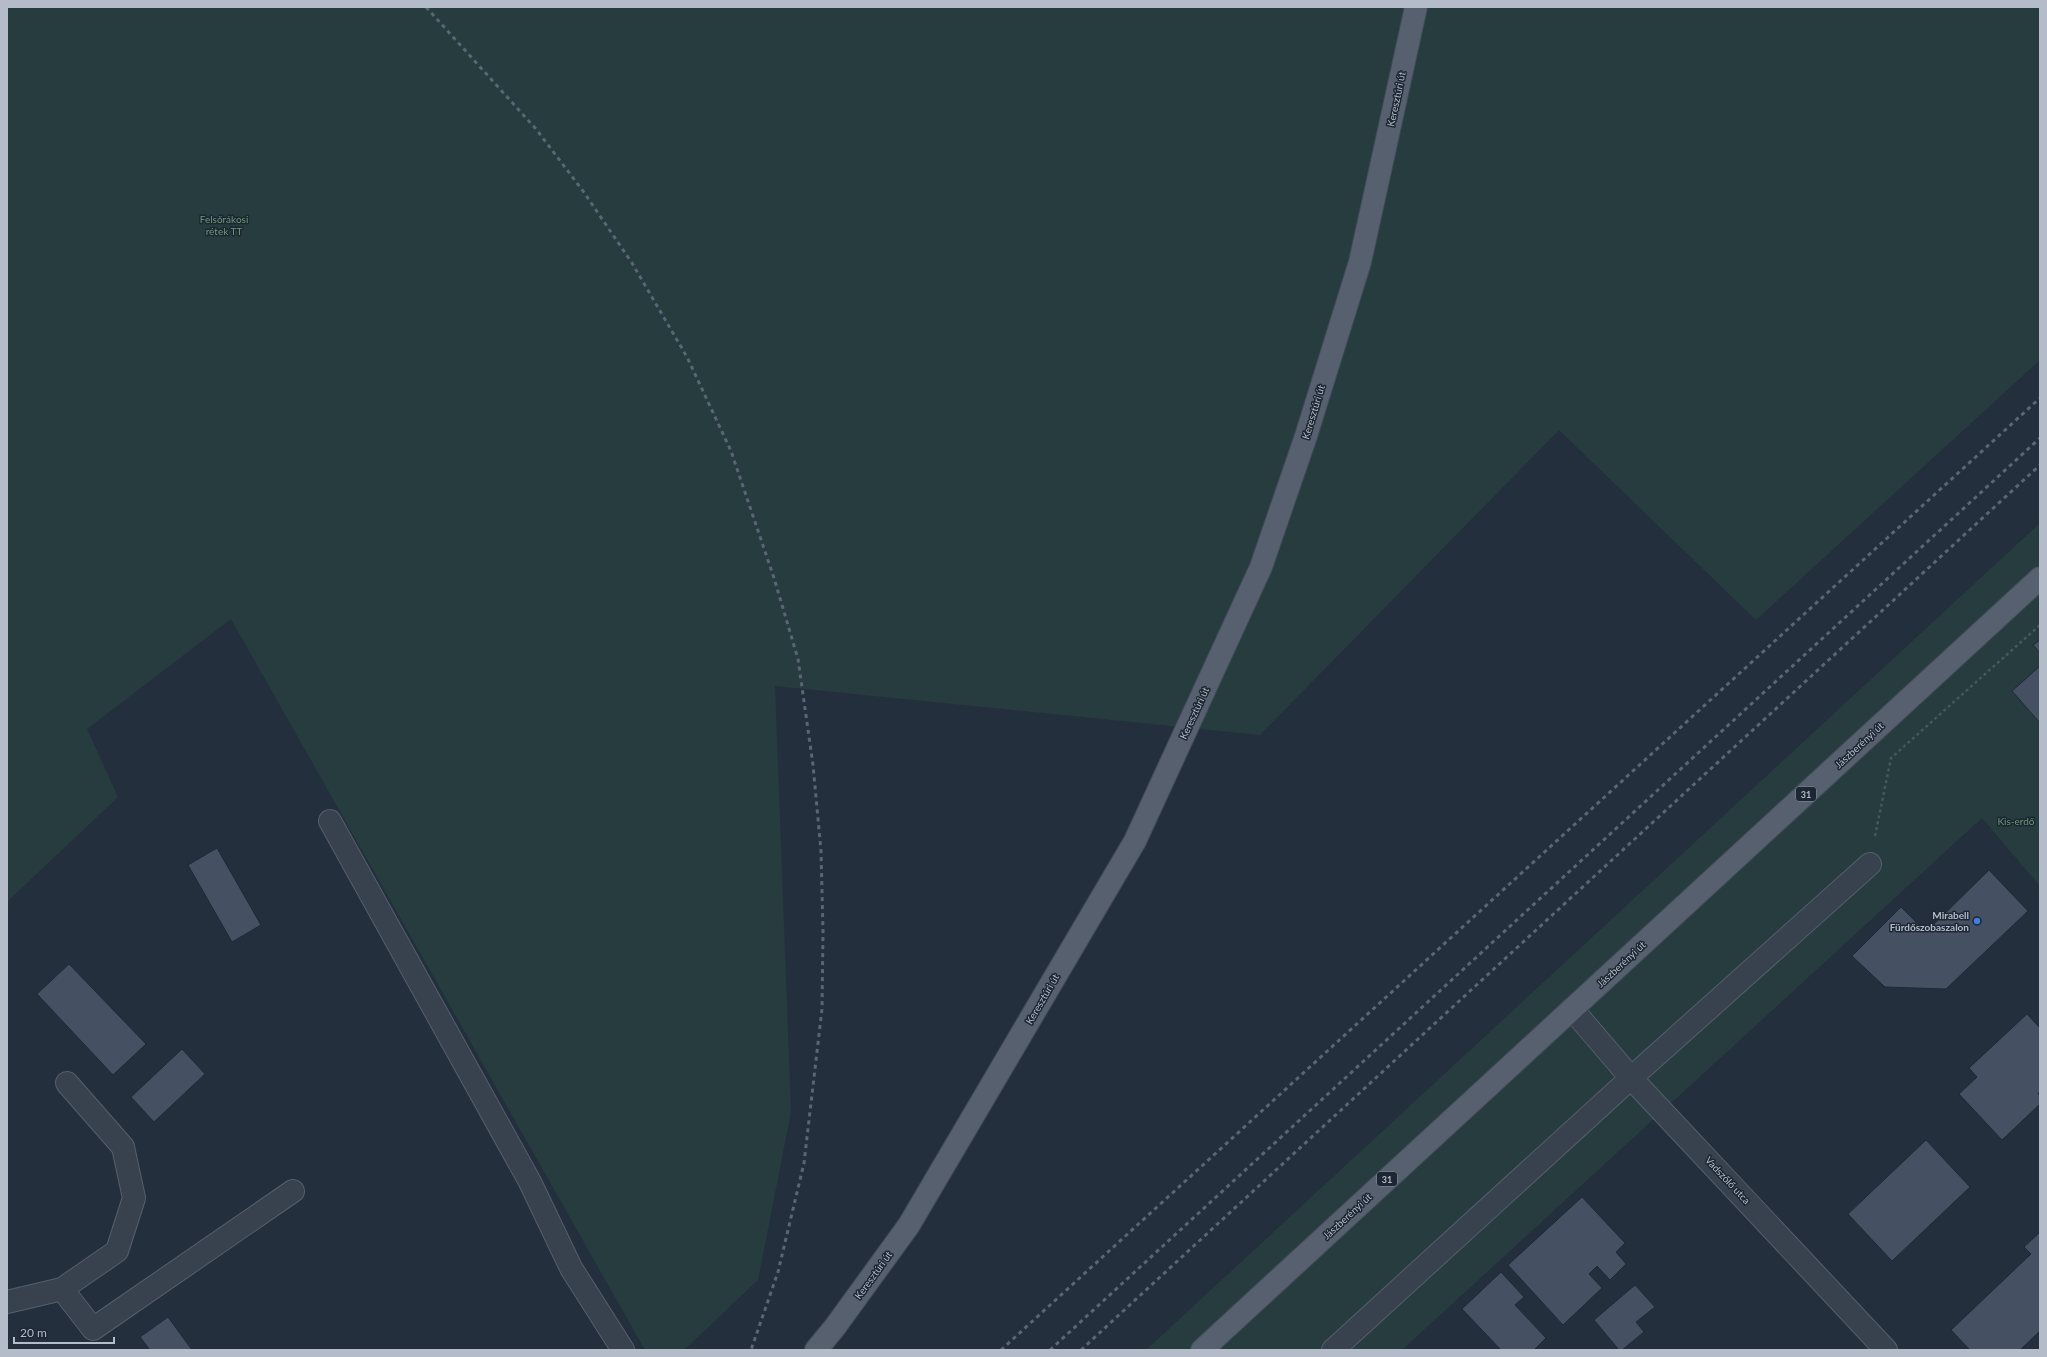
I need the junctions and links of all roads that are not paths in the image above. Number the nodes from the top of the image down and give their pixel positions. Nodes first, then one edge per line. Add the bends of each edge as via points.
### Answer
1 (1416, 7) edge
2 (2040, 578) edge
3 (330, 821) dead end
4 (1870, 864) road end
5 (1572, 1009) junction
6 (1631, 1078) junction
7 (67, 1083) dead end
8 (292, 1191) dead end
9 (62, 1288) junction
10 (7, 1302) edge
11 (623, 1350) edge
12 (816, 1350) edge
13 (1202, 1350) edge
14 (1333, 1350) edge
15 (1886, 1350) edge

1 - 12 main road, Keresztúri út via 1360,262 1306,436 1261,566 1135,841 910,1225
2 - 5 main road, Jászberényi út / 31
3 - 11 street via 530,1182 571,1268
4 - 6 street
5 - 6 street, Vadszőlő utca
5 - 13 main road, Jászberényi út / 31
6 - 14 street
6 - 15 street, Vadszőlő utca
7 - 9 street via 123,1147 134,1198 117,1251
8 - 9 street via 93,1329
9 - 10 street

